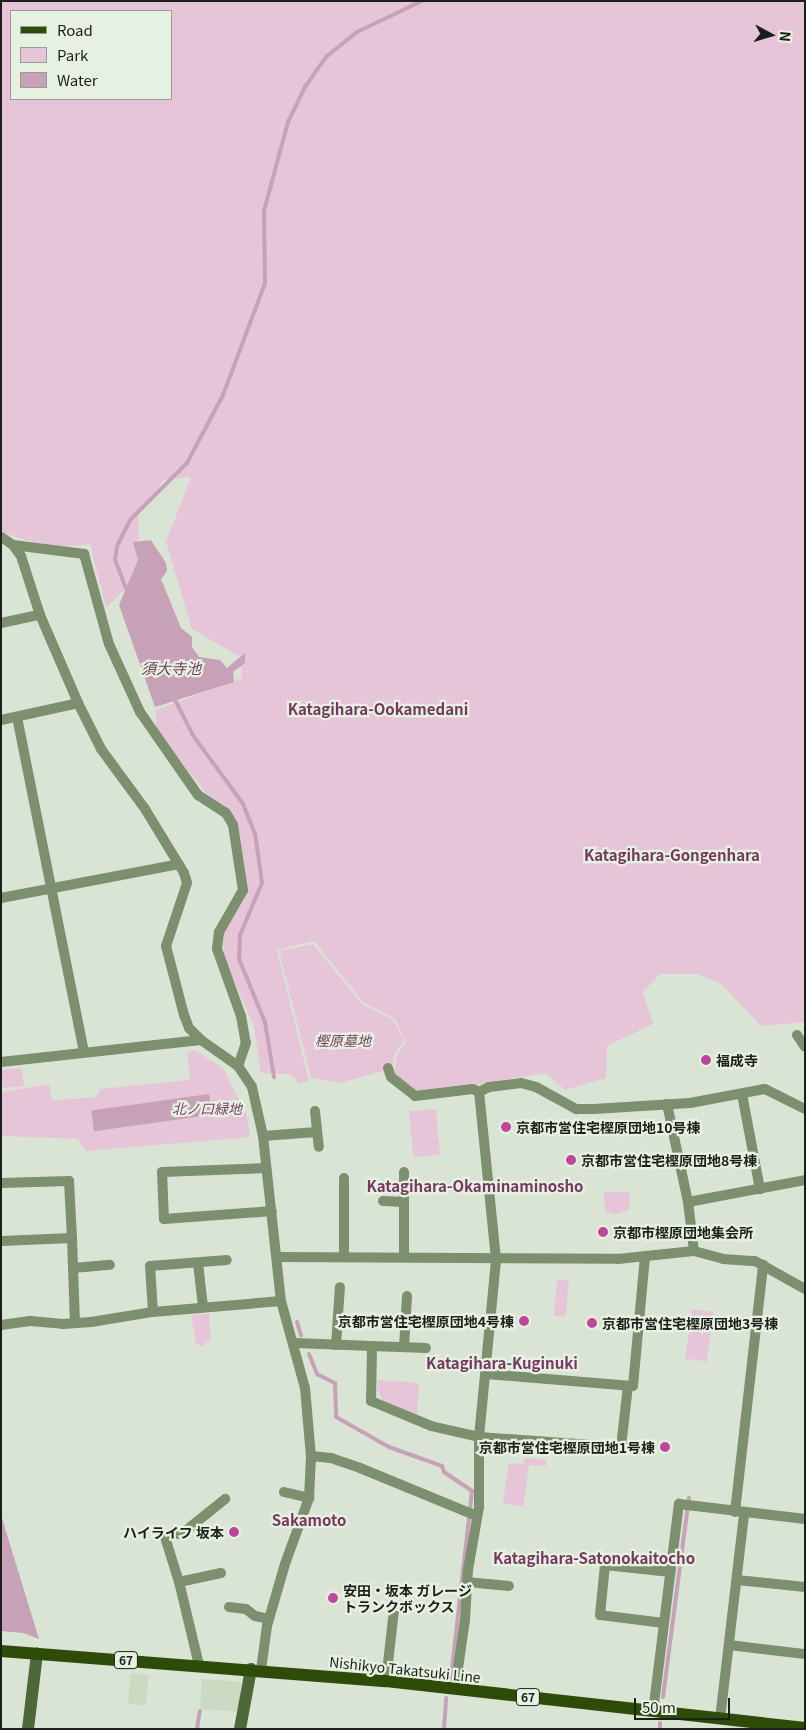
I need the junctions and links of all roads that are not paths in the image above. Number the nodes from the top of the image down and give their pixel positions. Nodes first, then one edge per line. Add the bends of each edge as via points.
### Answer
1 (1, 538) edge
2 (13, 545) junction
3 (40, 615) junction
4 (1, 623) edge
5 (78, 703) junction
6 (17, 717) junction
7 (1, 720) edge
8 (179, 864) junction
9 (50, 888) junction
10 (1, 898) edge
11 (797, 1035) dead end
12 (201, 1040) junction
13 (805, 1047) edge
14 (84, 1052) junction
15 (1, 1062) edge
16 (238, 1066) junction
17 (388, 1068) dead end
18 (479, 1092) junction
19 (742, 1094) junction
20 (667, 1104) junction
21 (805, 1109) edge
22 (315, 1111) dead end
23 (317, 1132) junction
24 (262, 1136) junction
25 (319, 1147) dead end
26 (266, 1168) junction
27 (404, 1172) dead end
28 (344, 1178) dead end
29 (805, 1180) edge
30 (1, 1183) edge
31 (760, 1188) junction
32 (383, 1201) dead end
33 (404, 1202) junction
34 (688, 1202) junction
35 (272, 1212) junction
36 (72, 1238) junction
37 (1, 1241) edge
38 (694, 1251) junction
39 (277, 1256) junction
40 (344, 1256) junction
41 (404, 1257) junction
42 (645, 1257) junction
43 (496, 1259) junction
44 (227, 1260) dead end
45 (198, 1262) junction
46 (110, 1265) dead end
47 (762, 1265) junction
48 (72, 1268) junction
49 (340, 1287) dead end
50 (805, 1289) edge
51 (408, 1296) dead end
52 (281, 1301) junction
53 (203, 1307) junction
54 (153, 1312) junction
55 (75, 1323) junction
56 (1, 1325) edge
57 (294, 1342) junction
58 (336, 1345) junction
59 (372, 1346) junction
60 (404, 1348) junction
61 (426, 1348) dead end
62 (486, 1374) junction
63 (628, 1386) junction
64 (479, 1437) junction
65 (621, 1447) junction
66 (644, 1449) dead end
67 (311, 1456) junction
68 (284, 1492) dead end
69 (309, 1498) junction
70 (225, 1499) dead end
71 (740, 1513) junction
72 (477, 1516) junction
73 (805, 1519) edge
74 (671, 1572) junction
75 (221, 1573) dead end
76 (737, 1580) junction
77 (179, 1582) junction
78 (466, 1582) junction
79 (509, 1586) dead end
80 (805, 1587) edge
81 (229, 1607) dead end
82 (394, 1610) dead end
83 (269, 1619) junction
84 (664, 1623) junction
85 (729, 1645) junction
86 (1, 1651) edge
87 (37, 1654) junction
88 (805, 1654) edge
89 (199, 1665) junction
90 (256, 1670) junction
91 (386, 1681) junction
92 (455, 1689) junction
93 (653, 1712) junction
94 (720, 1719) junction
95 (774, 1726) edge
96 (805, 1728) edge
97 (28, 1729) edge
98 (240, 1729) edge

1 - 2 street
2 - 3 street via 20,556
2 - 16 street via 84,554 109,644 140,712 198,795 226,813 233,825 243,890 219,932 217,949 241,1016 246,1043
3 - 4 street
3 - 5 street
5 - 6 street
5 - 8 street via 101,749
6 - 7 street
6 - 9 street
8 - 9 street
8 - 12 street via 187,883 166,946 184,1015 189,1028
9 - 10 street
9 - 14 street
11 - 13 street
12 - 14 street
12 - 16 street
14 - 15 street
16 - 24 street via 252,1086
17 - 18 street via 391,1076 415,1096 473,1089
18 - 20 street via 521,1083 536,1087 576,1108
18 - 43 street
19 - 20 street
19 - 21 street via 765,1089
19 - 31 street
20 - 34 street
22 - 23 street
23 - 24 street
23 - 25 street
24 - 26 street
26 - 35 street
26 - 35 street via 162,1172 164,1219
27 - 33 street
28 - 40 street
29 - 31 street
30 - 36 street via 69,1180
31 - 34 street
32 - 33 street
33 - 41 street
34 - 38 street
35 - 39 street
36 - 37 street
36 - 48 street
38 - 42 street
38 - 47 street
39 - 40 street
39 - 52 street
40 - 41 street
41 - 43 street
42 - 43 street
42 - 63 street via 633,1386
43 - 62 street
44 - 45 street
45 - 53 street
45 - 54 street via 150,1266
46 - 48 street
47 - 50 street
47 - 71 street
48 - 55 street
49 - 58 street
51 - 60 street
52 - 53 street
52 - 57 street
53 - 54 street
54 - 55 street
55 - 56 street via 30,1321
57 - 58 street
57 - 67 street via 305,1388
58 - 59 street
59 - 60 street
59 - 64 street via 371,1401 431,1426
60 - 61 street
62 - 63 street
62 - 64 street
63 - 65 street
64 - 65 street
64 - 72 street
65 - 66 street
67 - 69 street
67 - 72 street via 331,1458 360,1468
68 - 69 street
69 - 83 street via 284,1564
70 - 77 street via 184,1532 165,1537
71 - 73 street
71 - 74 street via 679,1504
71 - 76 street
72 - 78 street
74 - 84 street
74 - 84 street via 605,1565 600,1615
75 - 77 street
76 - 80 street
76 - 85 street
77 - 89 street
78 - 79 street
78 - 92 street via 466,1620
81 - 83 street via 246,1609 255,1616
82 - 91 street
83 - 90 street
84 - 93 street
85 - 88 street
85 - 94 street
86 - 87 main road, Nishikyo Takatsuki Line / 67
87 - 89 main road, Nishikyo Takatsuki Line / 67
87 - 97 street
89 - 90 main road, Nishikyo Takatsuki Line / 67
90 - 91 main road, Nishikyo Takatsuki Line / 67
90 - 98 street
91 - 92 main road, Nishikyo Takatsuki Line / 67
92 - 93 main road, Nishikyo Takatsuki Line / 67
93 - 94 main road, Nishikyo Takatsuki Line / 67
94 - 95 main road, Nishikyo Takatsuki Line / 67
95 - 96 main road, Nishikyo Takatsuki Line / 67

